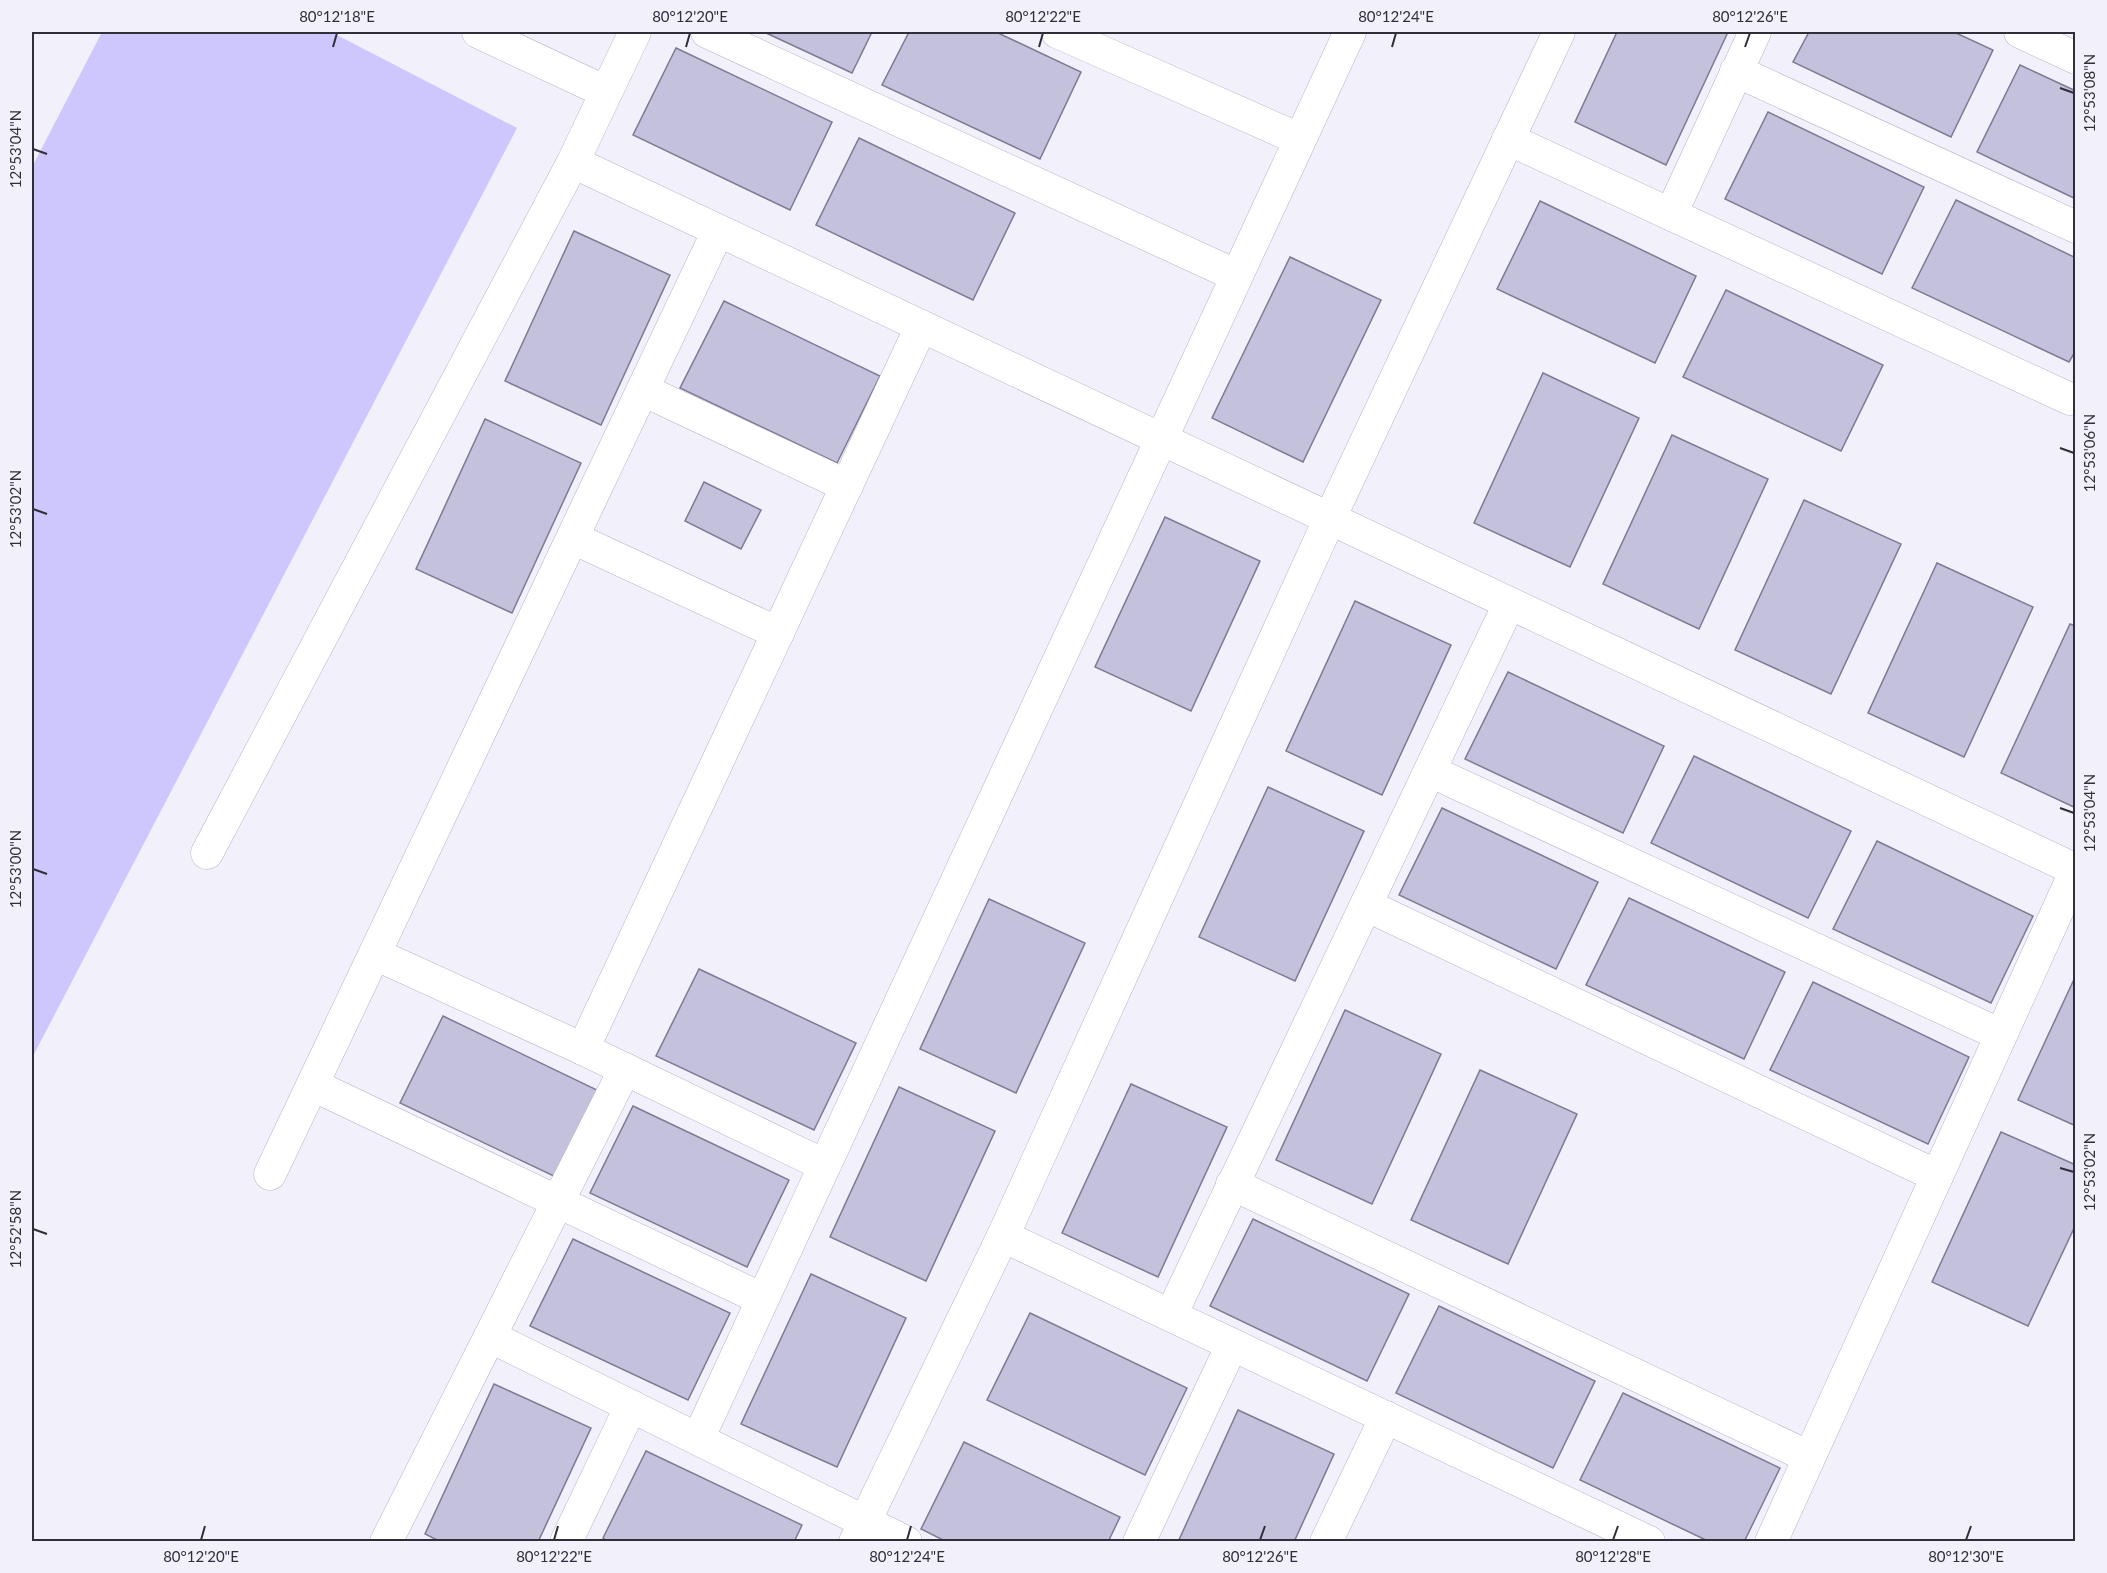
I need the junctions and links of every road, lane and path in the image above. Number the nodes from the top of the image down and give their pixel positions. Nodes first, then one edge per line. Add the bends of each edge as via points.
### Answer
1 (478, 32) edge
2 (635, 32) edge
3 (707, 32) edge
4 (1350, 32) edge
5 (1559, 32) edge
6 (1755, 32) edge
7 (2020, 32) edge
8 (1067, 34) edge
9 (2076, 58) edge
10 (1736, 71) junction
11 (606, 92) junction
12 (1299, 139) junction
13 (1508, 139) junction
14 (573, 162) junction
15 (1671, 214) junction
16 (2076, 227) edge
17 (718, 231) junction
18 (1235, 275) junction
19 (921, 327) junction
20 (642, 390) junction
21 (2070, 399) dead end
22 (1159, 439) junction
23 (847, 486) junction
24 (1329, 519) junction
25 (573, 538) junction
26 (1509, 604) junction
27 (778, 633) junction
28 (1430, 771) junction
29 (207, 853) dead end
30 (2076, 870) edge
31 (1366, 905) junction
32 (375, 954) junction
33 (2001, 1035) junction
34 (583, 1049) junction
35 (625, 1069) junction
36 (313, 1085) junction
37 (824, 1165) junction
38 (270, 1174) dead end
39 (1937, 1176) junction
40 (1232, 1184) junction
41 (558, 1202) junction
42 (1003, 1236) junction
43 (762, 1299) junction
44 (1171, 1315) junction
45 (490, 1337) junction
46 (1232, 1345) junction
47 (631, 1406) junction
48 (1386, 1417) junction
49 (698, 1439) junction
50 (1809, 1457) junction
51 (860, 1532) edge
52 (386, 1542) edge
53 (566, 1542) edge
54 (906, 1542) edge
55 (1139, 1542) edge
56 (1326, 1542) edge
57 (1649, 1542) edge
58 (1771, 1542) edge

1 - 11 street
2 - 11 street
3 - 18 street
4 - 12 street
5 - 13 street
6 - 10 street
7 - 9 street
8 - 12 street
10 - 15 street
10 - 16 street
11 - 14 street
12 - 18 street
13 - 15 street
13 - 24 street
14 - 17 street
14 - 29 street
15 - 21 street
17 - 19 street
17 - 20 street
18 - 22 street
19 - 22 street
19 - 23 street
20 - 23 street
20 - 25 street
22 - 24 street
22 - 37 street
23 - 27 street
24 - 26 street
24 - 42 street
25 - 27 street
25 - 32 street
26 - 28 street
26 - 30 street
27 - 34 street
28 - 31 street
28 - 33 street
30 - 33 street
31 - 39 street
31 - 40 street
32 - 34 street
32 - 36 street
33 - 39 street
34 - 35 street
35 - 37 street
35 - 41 street
36 - 38 street
36 - 41 street
37 - 43 street
39 - 50 street
40 - 44 street
40 - 50 street
41 - 43 street
41 - 45 street
42 - 44 street
42 - 51 street
43 - 49 street
44 - 46 street
45 - 47 street
45 - 52 street
46 - 48 street
46 - 55 street
47 - 49 street
47 - 53 street
48 - 56 street
48 - 57 street
49 - 51 street
50 - 58 street
51 - 54 street

